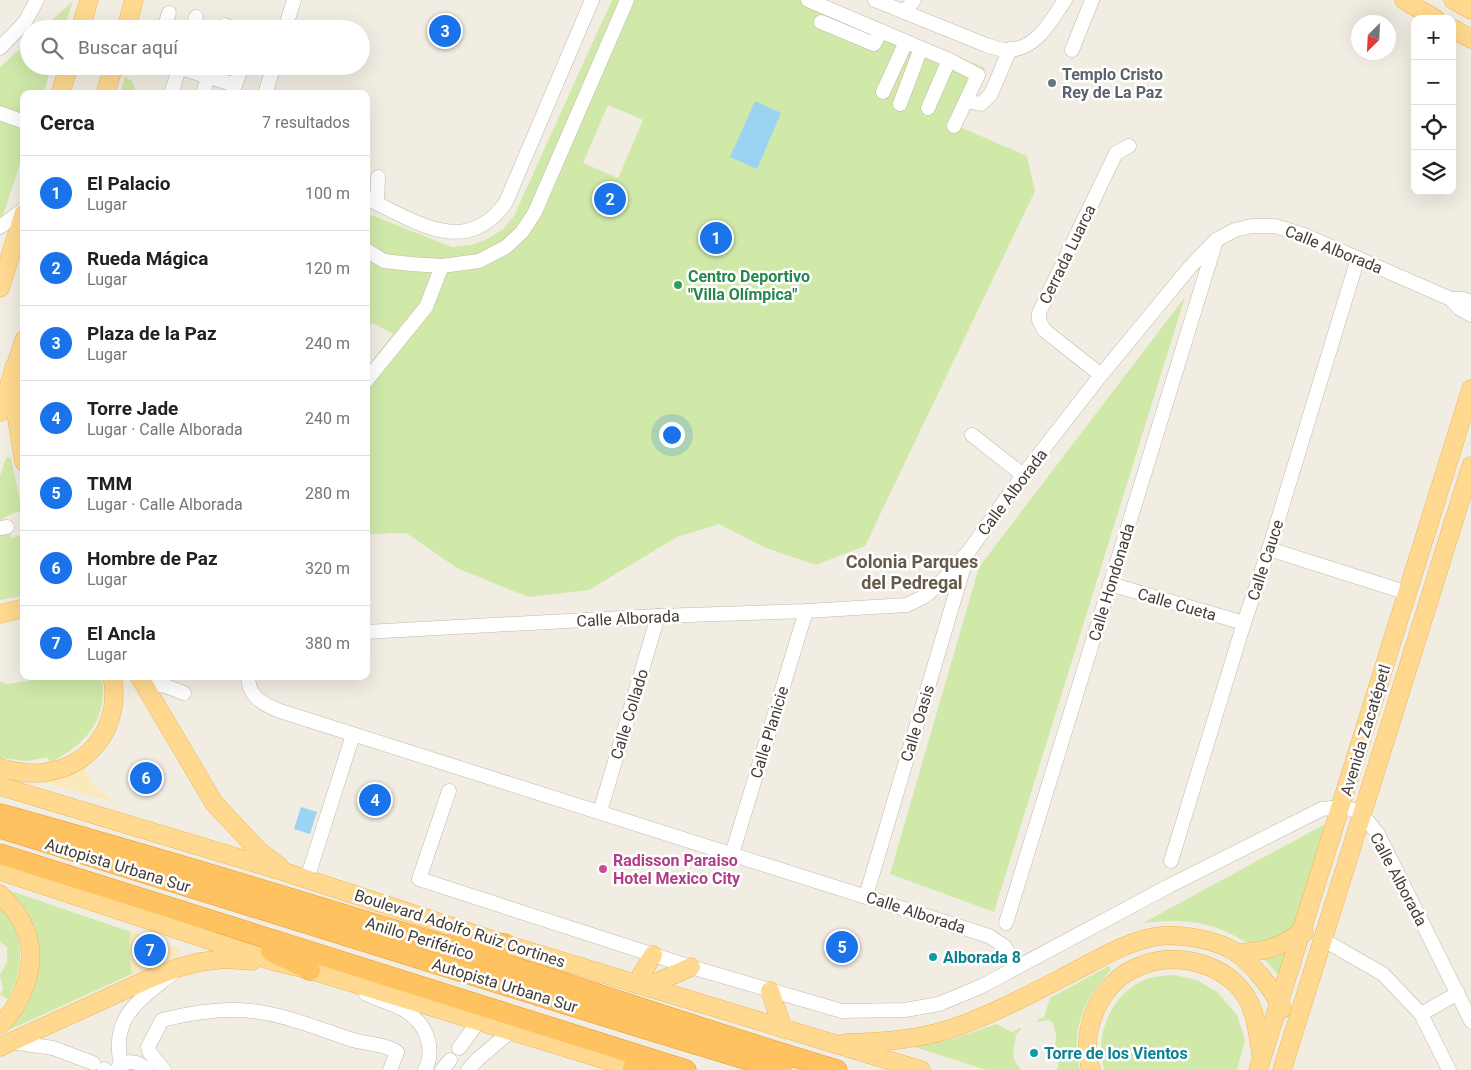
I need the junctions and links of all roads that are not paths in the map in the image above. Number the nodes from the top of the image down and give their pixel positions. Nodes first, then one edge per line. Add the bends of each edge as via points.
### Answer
1 (36, 0) edge
2 (89, 0) edge
3 (134, 0) edge
4 (294, 0) edge
5 (592, 0) edge
6 (627, 0) edge
7 (808, 0) edge
8 (875, 0) edge
9 (914, 0) edge
10 (1065, 0) edge
11 (1092, 0) edge
12 (1404, 0) edge
13 (1454, 0) edge
14 (898, 6) edge
15 (1471, 10) edge
16 (169, 13) dead end
17 (1429, 15) edge
18 (27, 20) edge
19 (83, 20) edge
20 (128, 20) edge
21 (167, 20) edge
22 (288, 20) edge
23 (821, 22) dead end
24 (20, 28) edge
25 (1456, 30) edge
26 (881, 31) junction
27 (1471, 39) edge
28 (906, 42) junction
29 (0, 48) edge
30 (922, 48) junction
31 (1010, 49) junction
32 (1072, 50) dead end
33 (949, 60) junction
34 (66, 75) edge
35 (111, 75) edge
36 (176, 75) edge
37 (209, 75) edge
38 (215, 75) edge
39 (239, 75) edge
40 (271, 75) edge
41 (234, 89) edge
42 (61, 90) edge
43 (106, 90) edge
44 (172, 90) edge
45 (203, 90) edge
46 (266, 90) edge
47 (883, 92) dead end
48 (966, 101) junction
49 (900, 104) dead end
50 (928, 108) dead end
51 (0, 113) edge
52 (20, 120) edge
53 (954, 126) dead end
54 (1129, 146) dead end
55 (378, 177) dead end
56 (372, 201) edge
57 (20, 214) edge
58 (20, 224) edge
59 (0, 227) edge
60 (1216, 240) junction
61 (370, 252) edge
62 (1358, 258) junction
63 (442, 266) junction
64 (0, 288) edge
65 (1451, 299) junction
66 (1471, 302) edge
67 (1471, 315) edge
68 (20, 351) edge
69 (14, 367) junction
70 (1101, 375) junction
71 (370, 376) edge
72 (1471, 389) edge
73 (0, 412) edge
74 (972, 435) dead end
75 (20, 437) edge
76 (1471, 466) edge
77 (1023, 475) junction
78 (1269, 549) junction
79 (969, 551) junction
80 (1110, 584) junction
81 (1408, 593) junction
82 (20, 609) edge
83 (806, 611) junction
84 (0, 614) edge
85 (658, 616) junction
86 (1244, 623) junction
87 (370, 632) edge
88 (113, 680) edge
89 (248, 680) edge
90 (142, 682) edge
91 (184, 693) dead end
92 (353, 735) junction
93 (0, 768) edge
94 (0, 786) edge
95 (449, 791) dead end
96 (1341, 806) junction
97 (600, 812) junction
98 (0, 814) edge
99 (1362, 814) junction
100 (0, 828) edge
101 (0, 839) edge
102 (0, 854) edge
103 (732, 854) junction
104 (1170, 861) dead end
105 (0, 870) edge
106 (285, 872) junction
107 (308, 879) junction
108 (96, 885) junction
109 (0, 894) edge
110 (866, 896) junction
111 (372, 923) junction
112 (1006, 923) dead end
113 (1301, 932) junction
114 (1322, 939) junction
115 (505, 944) junction
116 (1237, 953) junction
117 (653, 955) junction
118 (276, 962) junction
119 (1018, 966) junction
120 (180, 967) junction
121 (691, 967) junction
122 (310, 970) junction
123 (641, 986) junction
124 (770, 991) junction
125 (1458, 993) junction
126 (1279, 1002) junction
127 (1421, 1014) junction
128 (1471, 1021) edge
129 (478, 1022) junction
130 (0, 1025) edge
131 (783, 1029) junction
132 (511, 1031) junction
133 (1293, 1035) junction
134 (832, 1043) junction
135 (6, 1044) edge
136 (459, 1048) dead end
137 (1260, 1064) edge
138 (108, 1067) edge
139 (637, 1069) edge
140 (147, 1070) edge
141 (164, 1070) edge
142 (390, 1070) edge
143 (425, 1070) edge
144 (468, 1070) edge
145 (686, 1070) edge
146 (744, 1070) edge
147 (781, 1070) edge
148 (838, 1070) edge
149 (920, 1070) edge
150 (1090, 1070) edge
151 (1282, 1070) edge
152 (1449, 1070) edge

1 - 18 street
2 - 19 main road
3 - 20 main road
4 - 22 street
5 - 56 street via 498,214 480,227 460,233 435,230
6 - 63 street via 535,212 522,232 506,246 479,261
7 - 26 street
8 - 14 street
9 - 14 street
10 - 31 street via 1044,32 1033,42
11 - 32 street
12 - 17 main road
13 - 15 main road
14 - 31 street via 986,45
16 - 21 street
23 - 26 street via 874,44
24 - 29 street
25 - 27 main road
26 - 28 street
28 - 30 street
28 - 47 street
30 - 33 street
30 - 49 street
31 - 48 street via 990,94 981,104
33 - 48 street via 978,75
33 - 50 street
34 - 42 main road
35 - 43 main road
36 - 44 street
37 - 45 street
38 - 41 street
39 - 41 street
40 - 46 street
48 - 53 street
51 - 52 street
54 - 70 street, Cerrada Luarca via 1116,153 1039,313 1044,330
55 - 56 street
57 - 59 street
58 - 64 main road
60 - 62 street, Calle Alborada via 1235,230 1275,226
60 - 70 street, Calle Alborada
60 - 80 street, Calle Hondonada
61 - 63 street via 384,261
62 - 65 street, Calle Alborada
62 - 78 street, Calle Cauce
63 - 71 street via 426,307
65 - 66 street, Calle Alborada
65 - 67 street, Calle Alborada
68 - 69 main road
69 - 73 main road
69 - 75 main road
70 - 77 street, Calle Alborada
72 - 81 main road, Avenida Zacatépetl
74 - 77 street
76 - 99 main road, Avenida Zacatépetl
77 - 79 street, Calle Alborada
78 - 81 street
78 - 86 street, Calle Cauce
79 - 83 street, Calle Alborada via 931,591 906,605
79 - 110 street, Calle Oasis
80 - 86 street, Calle Cueta
80 - 112 street, Calle Hondonada
81 - 96 main road, Avenida Zacatépetl
82 - 84 main road
83 - 85 street, Calle Alborada
83 - 103 street, Calle Planicie
85 - 87 street, Calle Alborada
85 - 97 street, Calle Collado
86 - 104 street, Calle Cauce
88 - 93 main road via 115,698 112,714 103,736 90,753 70,765 47,772 27,773
89 - 92 street, Calle Alborada via 254,697 266,706
90 - 91 street
90 - 106 main road via 214,803 258,850
92 - 97 street, Calle Alborada
92 - 107 street
94 - 106 main road, Boulevard Adolfo Ruiz Cortines
95 - 117 street via 419,879
96 - 99 street, Calle Alborada
96 - 113 main road, Avenida Zacatépetl
96 - 119 street via 1322,809
97 - 103 street, Calle Alborada
98 - 111 highway, Anillo Periférico
99 - 114 main road, Avenida Zacatépetl
99 - 125 street, Calle Alborada via 1378,834
100 - 147 highway, Autopista Urbana Sur
101 - 146 highway, Autopista Urbana Sur
102 - 108 highway
103 - 110 street, Calle Alborada
105 - 118 main road
106 - 107 main road, Boulevard Adolfo Ruiz Cortines
107 - 115 main road, Boulevard Adolfo Ruiz Cortines
108 - 122 highway via 242,939
108 - 145 highway
109 - 130 main road via 25,929 30,964 23,992
110 - 119 street, Calle Alborada via 989,936 1004,946
111 - 115 highway via 390,923 467,942
111 - 148 highway, Anillo Periférico
113 - 114 main road
113 - 116 main road via 1286,943 1263,952
113 - 126 main road, Avenida Zacatépetl
114 - 127 street via 1383,974
114 - 133 main road, Avenida Zacatépetl
115 - 123 main road, Boulevard Adolfo Ruiz Cortines
116 - 126 main road via 1258,973
116 - 134 main road via 1190,936 1155,936 1124,946 1009,1004 949,1029 875,1042
117 - 121 street
117 - 123 main road
118 - 120 main road via 224,959
118 - 122 main road
119 - 124 street via 939,1004 905,1010 842,1011
120 - 135 main road
120 - 138 street via 133,1005 123,1022
121 - 123 main road
121 - 124 street
122 - 129 main road
122 - 143 street via 406,1012 426,1034 429,1058
123 - 131 main road, Boulevard Adolfo Ruiz Cortines
124 - 131 main road
125 - 127 street
125 - 128 street, Calle Alborada
126 - 133 main road
126 - 137 main road, Avenida Zacatépetl
127 - 152 street
129 - 132 main road
129 - 136 street
131 - 134 main road, Boulevard Adolfo Ruiz Cortines
132 - 139 main road
132 - 144 street
133 - 151 main road, Avenida Zacatépetl
134 - 149 main road, Boulevard Adolfo Ruiz Cortines
135 - 138 street via 53,1048
137 - 150 main road via 1259,1037 1252,1009 1243,992 1230,978 1215,969 1177,960 1140,965 1114,983 1094,1013 1088,1040
138 - 140 street via 126,1062 138,1063
141 - 142 street via 148,1047 162,1020 206,1011 238,1010 267,1014 392,1049 397,1052

